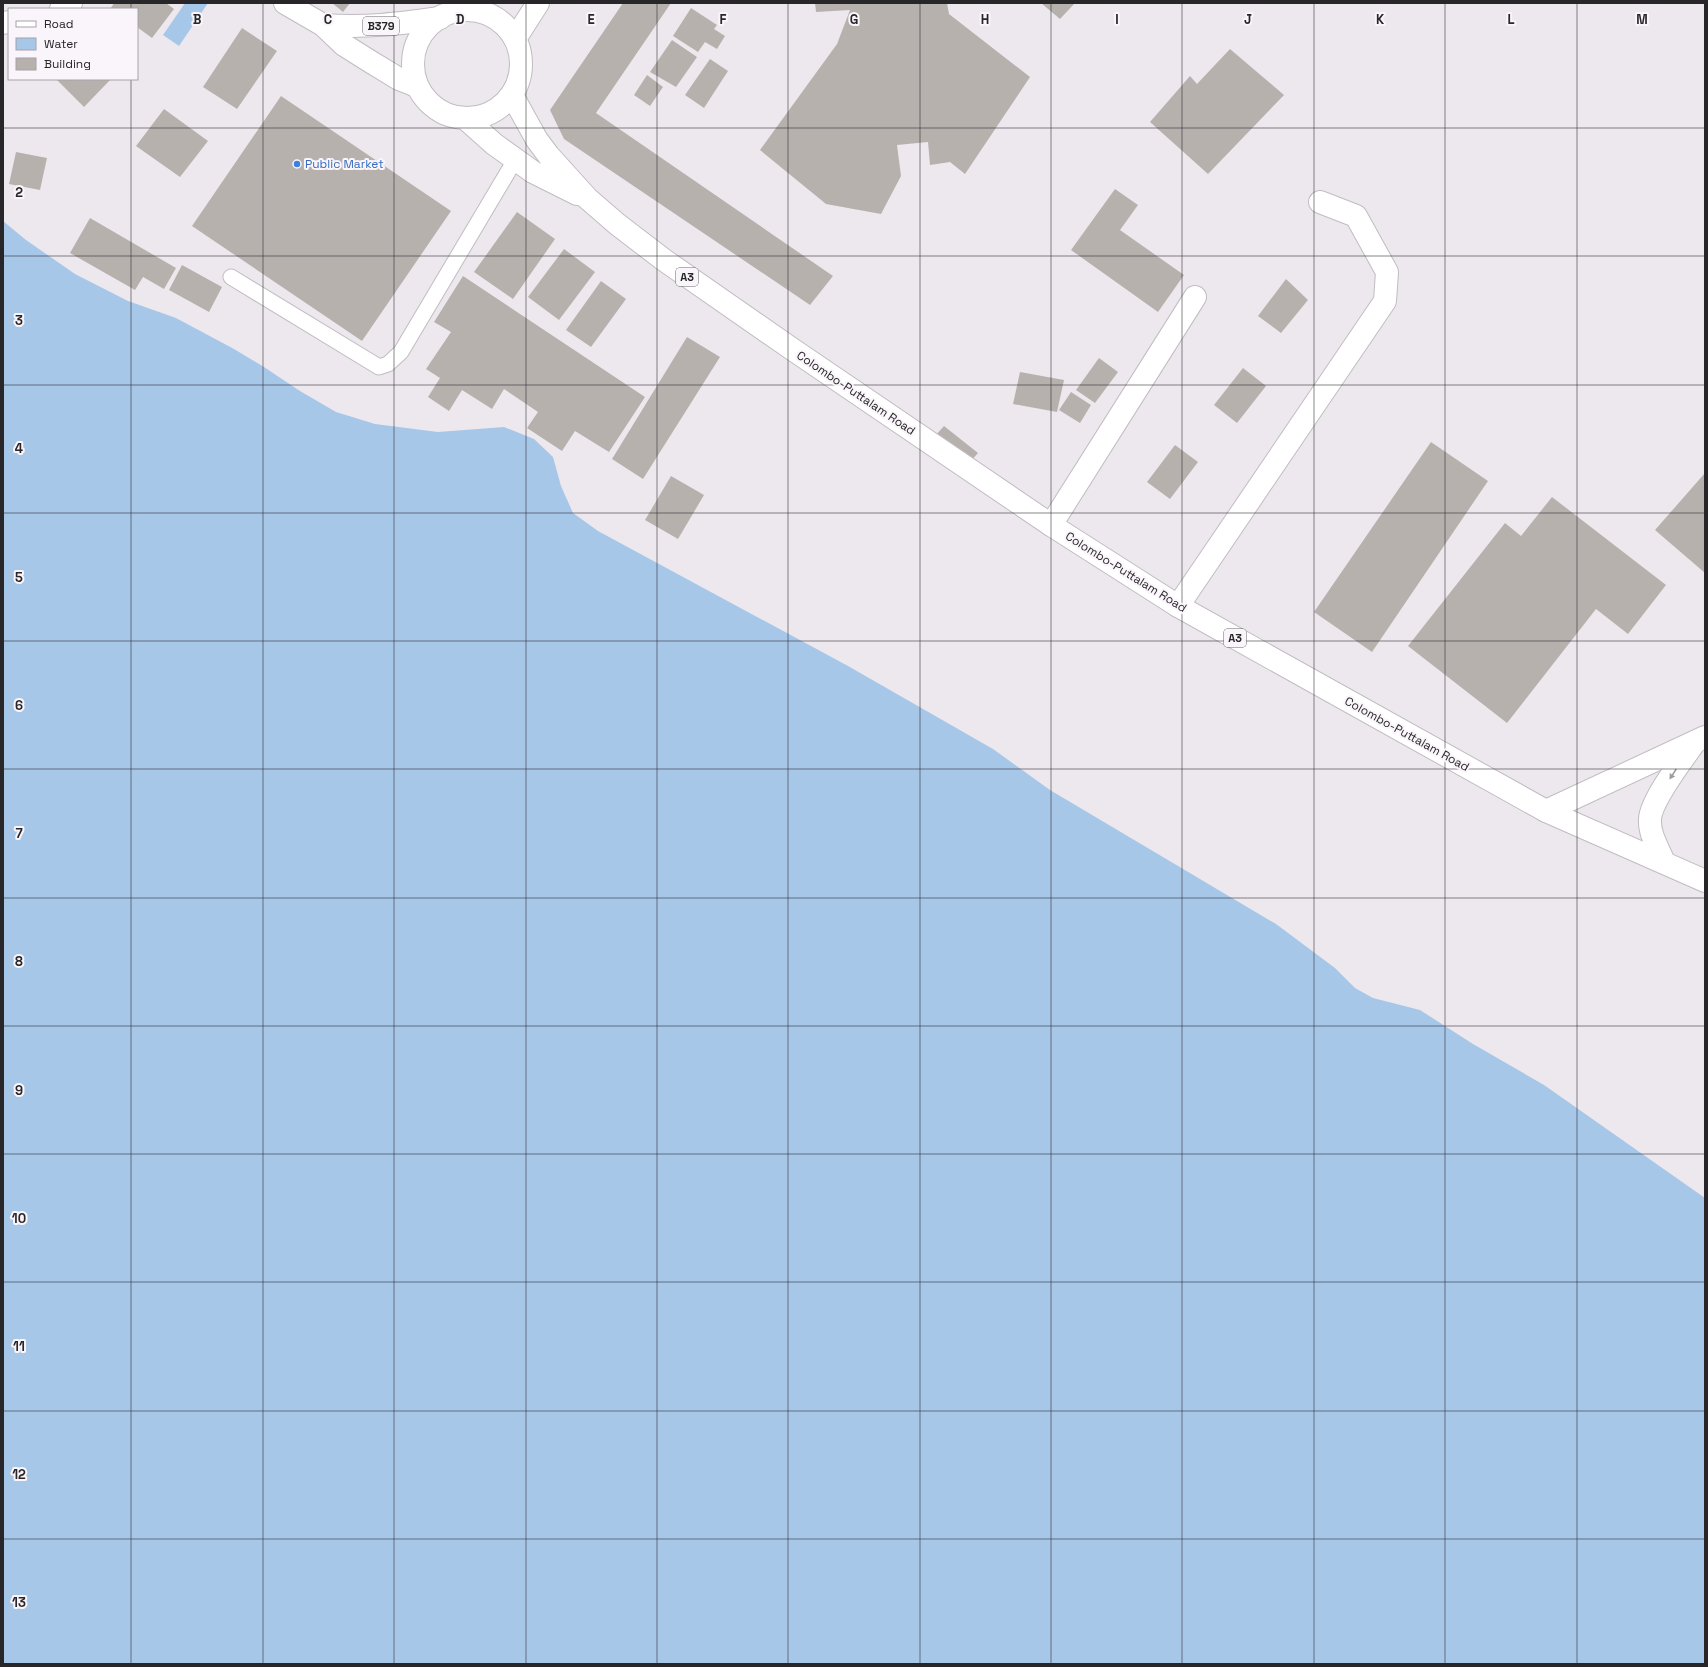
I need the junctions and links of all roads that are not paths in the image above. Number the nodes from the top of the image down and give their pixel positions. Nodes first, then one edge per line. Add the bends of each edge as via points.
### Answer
1 (285, 3) edge
2 (538, 3) edge
3 (482, 7) edge
4 (440, 18) junction
5 (323, 25) junction
6 (515, 39) junction
7 (417, 86) junction
8 (512, 95) junction
9 (466, 119) junction
10 (515, 160) junction
11 (587, 198) junction
12 (1320, 202) dead end
13 (231, 276) dead end
14 (1195, 297) dead end
15 (1051, 525) junction
16 (1178, 606) junction
17 (1700, 739) edge
18 (1546, 811) junction
19 (1664, 862) junction
20 (1705, 880) edge

1 - 5 main road, B379
2 - 6 main road
3 - 4 main road via 452,12
3 - 6 main road via 506,26
4 - 5 main road, B379 via 380,26
4 - 7 main road via 428,27 418,40 413,56
5 - 7 main road, B379 via 344,45 400,79
6 - 8 main road via 521,53 522,68
7 - 9 main road via 426,100 437,110
8 - 9 main road via 499,108 483,116
8 - 11 main road, Colombo-Puttalam Road / A3 via 537,140
9 - 10 main road, Colombo-Puttalam Road / A3
10 - 11 main road, Colombo-Puttalam Road / A3 via 533,172
10 - 13 lane via 401,352 388,364 380,367
11 - 15 main road, Colombo-Puttalam Road / A3 via 664,260
12 - 16 main road via 1356,216 1387,272 1385,301
14 - 15 main road
15 - 16 main road, Colombo-Puttalam Road / A3
16 - 18 main road, Colombo-Puttalam Road / A3
17 - 18 main road
17 -> 19 main road via 1654,804 1650,818 1652,833
18 - 19 main road, Colombo-Puttalam Road / A3
19 - 20 main road, Colombo-Puttalam Road / A3

